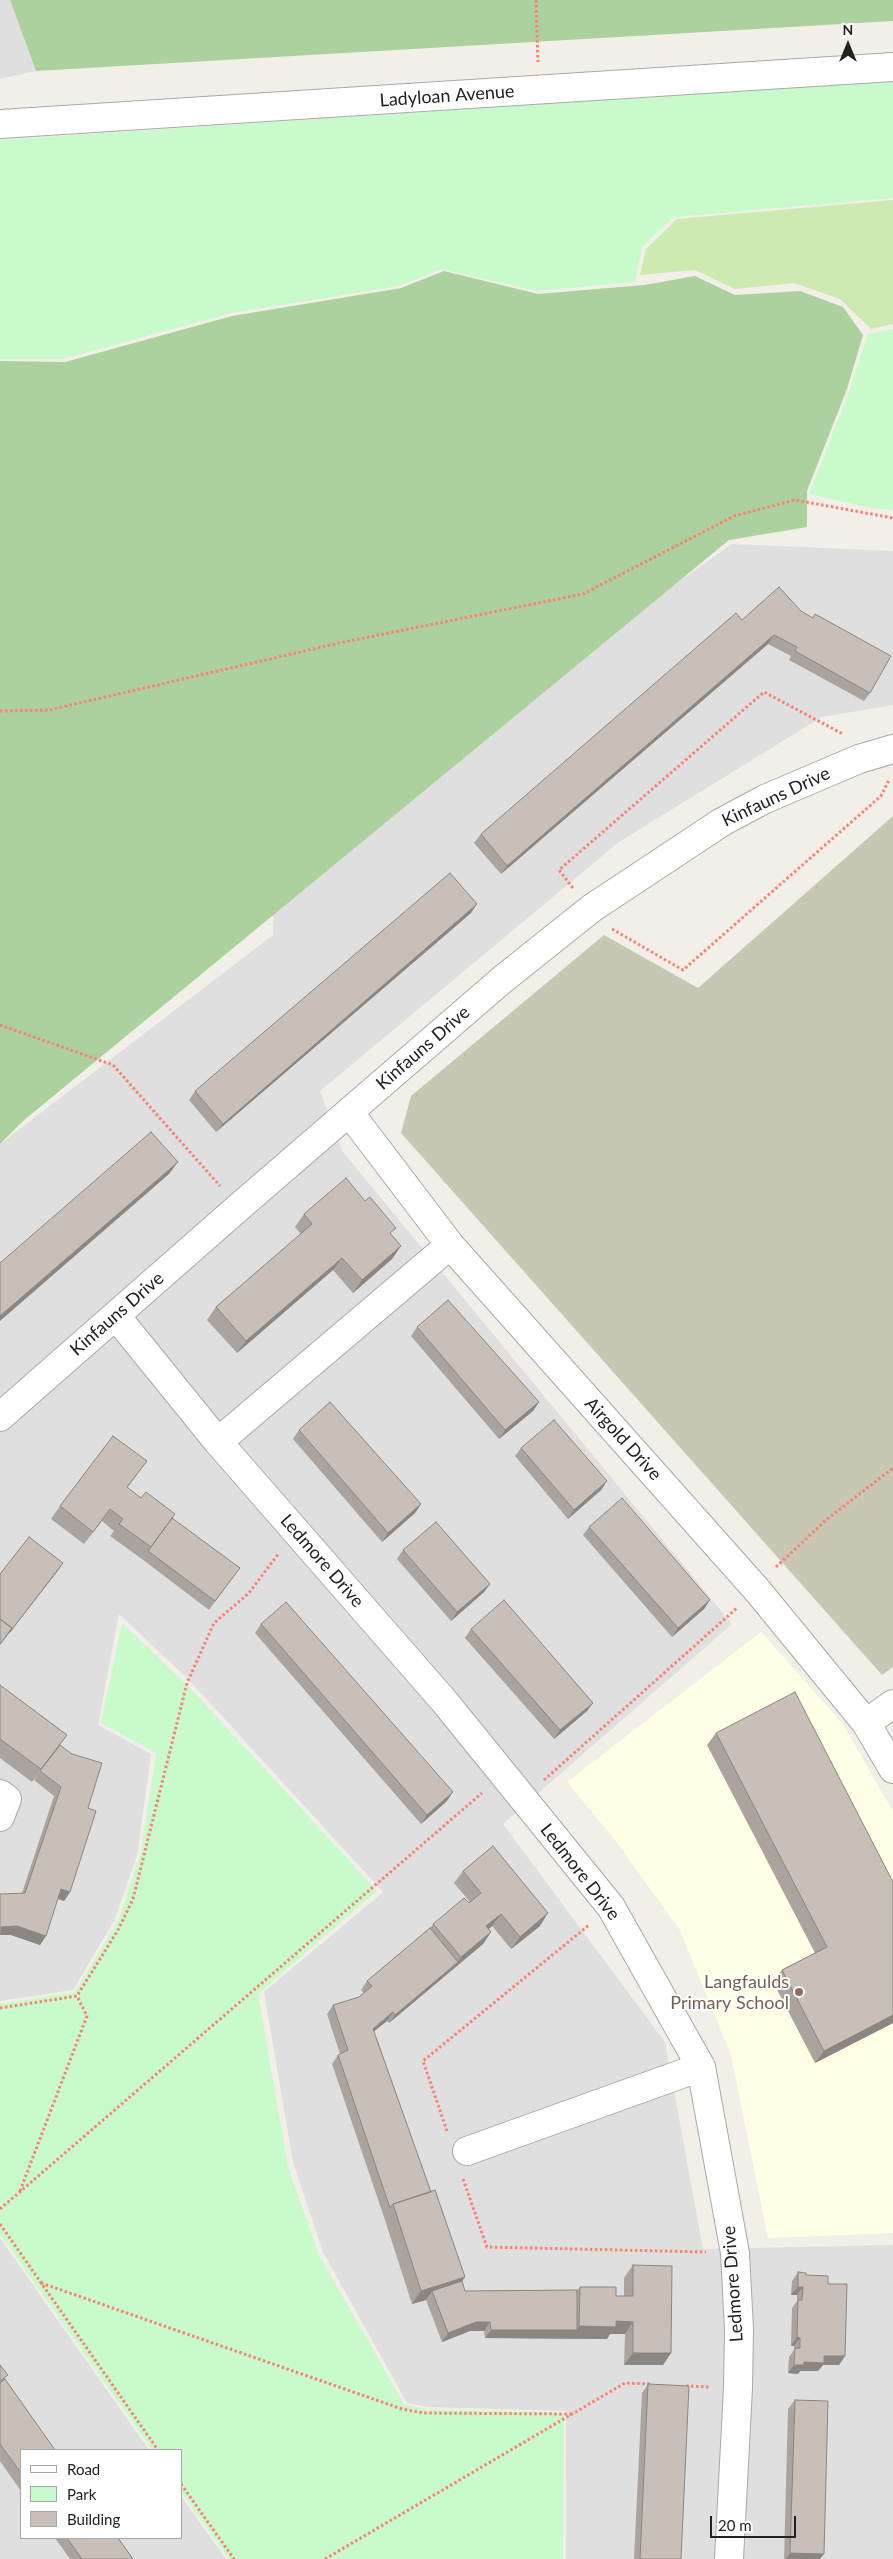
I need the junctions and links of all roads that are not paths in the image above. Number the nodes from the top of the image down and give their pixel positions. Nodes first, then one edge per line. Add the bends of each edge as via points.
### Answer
1 (893, 67) edge
2 (0, 124) edge
3 (893, 749) edge
4 (349, 1112) junction
5 (450, 1245) junction
6 (116, 1316) junction
7 (0, 1418) edge
8 (218, 1442) junction
9 (893, 1704) edge
10 (866, 1723) junction
11 (893, 1768) edge
12 (0, 1794) edge
13 (0, 1817) edge
14 (701, 2067) junction
15 (467, 2151) dead end
16 (728, 2559) edge

1 - 2 street, Ladyloan Avenue
3 - 4 street, Kinfauns Drive via 859,759 765,799 722,822 592,908 503,979
4 - 5 street, Airgold Drive
4 - 6 street, Kinfauns Drive
5 - 8 street
5 - 10 street, Airgold Drive via 757,1590
6 - 7 street, Kinfauns Drive
6 - 8 street, Ledmore Drive
8 - 14 street, Ledmore Drive via 444,1701 611,1907
9 - 10 street
10 - 11 street, Airgold Drive
12 - 13 street via 7,1799
14 - 15 street
14 - 16 street, Ledmore Drive via 735,2252 738,2388

